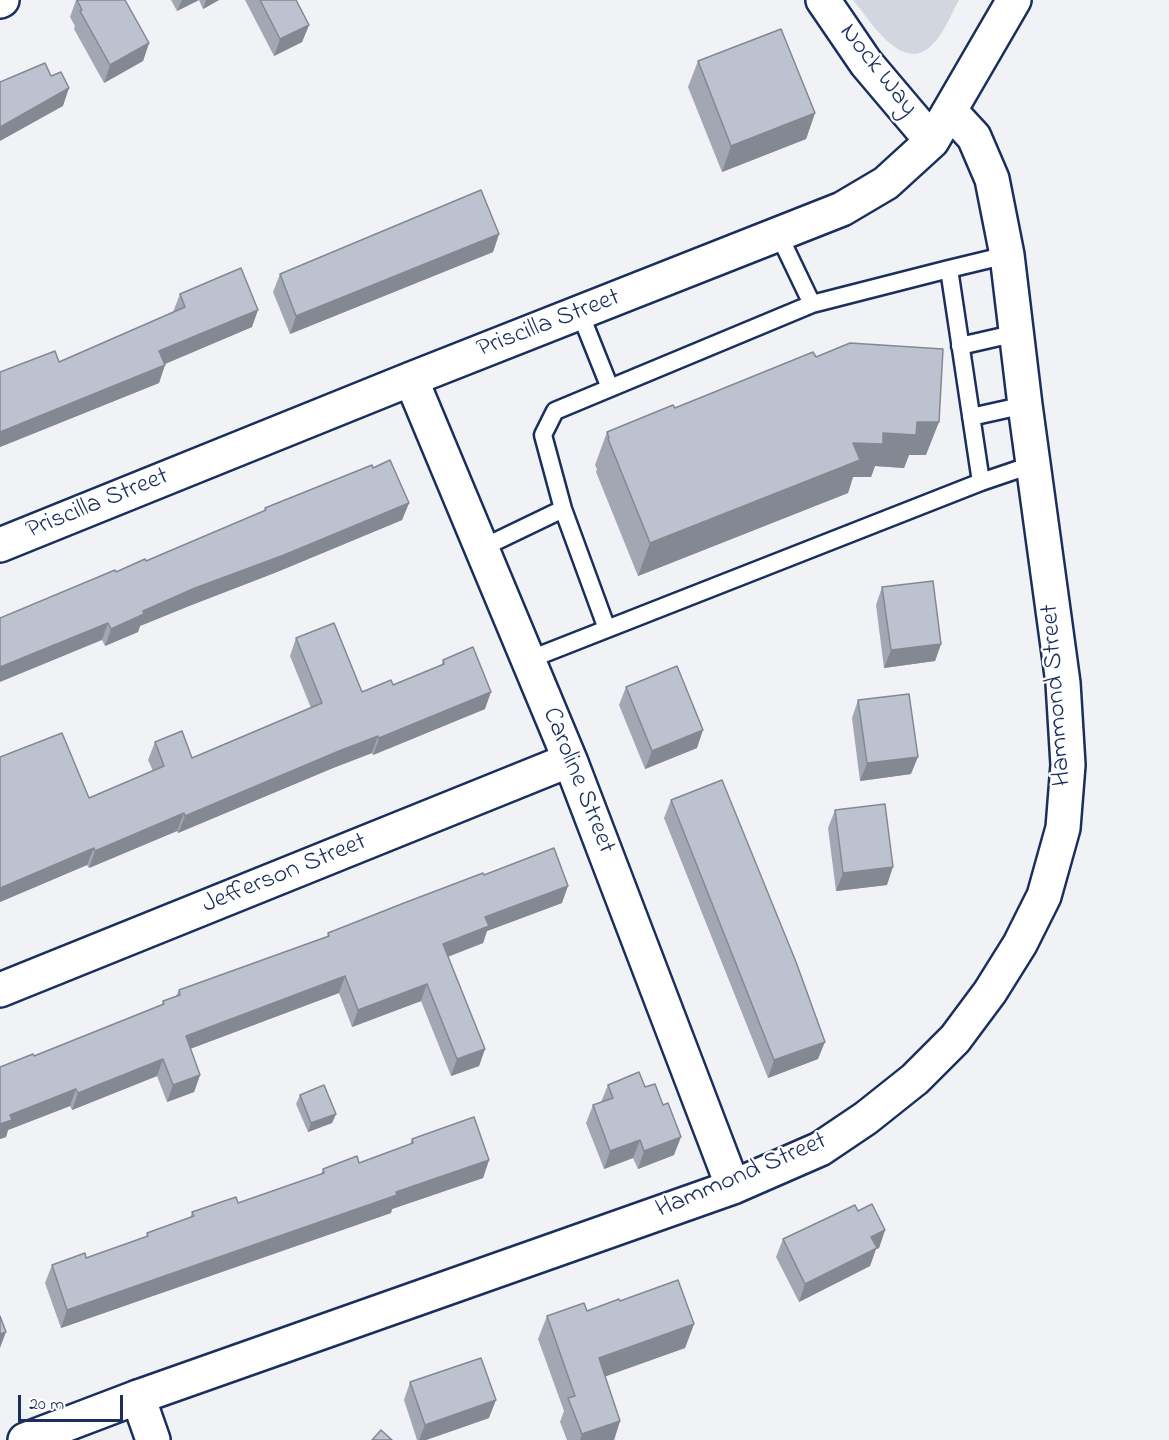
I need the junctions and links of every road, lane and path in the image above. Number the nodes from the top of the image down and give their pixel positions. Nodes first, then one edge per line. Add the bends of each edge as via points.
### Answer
1 (823, 0) edge
2 (1014, 0) edge
3 (950, 111) junction
4 (932, 141) junction
5 (779, 235) junction
6 (1007, 255) junction
7 (950, 270) junction
8 (812, 304) junction
9 (580, 313) junction
10 (1017, 333) junction
11 (960, 346) junction
12 (411, 379) junction
13 (610, 388) junction
14 (1025, 405) junction
15 (971, 417) junction
16 (1034, 464) junction
17 (981, 482) junction
18 (563, 509) junction
19 (0, 544) edge
20 (482, 548) junction
21 (608, 629) junction
22 (528, 660) junction
23 (570, 760) junction
24 (0, 990) edge
25 (733, 1187) junction
26 (138, 1398) junction
27 (25, 1440) edge
28 (153, 1440) edge

1 - 4 street, Nock Way via 866,63
2 - 3 street, Priscilla Street
3 - 4 street, Priscilla Street
3 - 6 street, Hammond Street via 974,137 992,180
4 - 5 street, Priscilla Street via 886,183 842,209
5 - 8 lane
5 - 9 street, Priscilla Street
6 - 7 lane
6 - 10 street, Hammond Street
7 - 8 lane
7 - 11 lane
8 - 13 lane
9 - 12 street, Priscilla Street
9 - 13 lane
10 - 11 lane
10 - 14 street, Hammond Street
11 - 15 lane
12 - 19 street, Priscilla Street
12 - 20 street, Caroline Street
13 - 18 lane via 555,411 543,435
14 - 15 lane
14 - 16 street, Hammond Street
15 - 17 lane
16 - 17 lane
16 - 25 street, Hammond Street via 1063,683 1068,765 1063,828 1044,897 990,992 955,1039 915,1079 820,1149
17 - 21 lane
18 - 20 lane
18 - 21 lane
20 - 22 street, Caroline Street
21 - 22 lane
22 - 23 street, Caroline Street
23 - 24 street, Jefferson Street
23 - 25 street, Caroline Street
25 - 26 street, Hammond Street
26 - 27 street, Hammond Street
26 - 28 street

